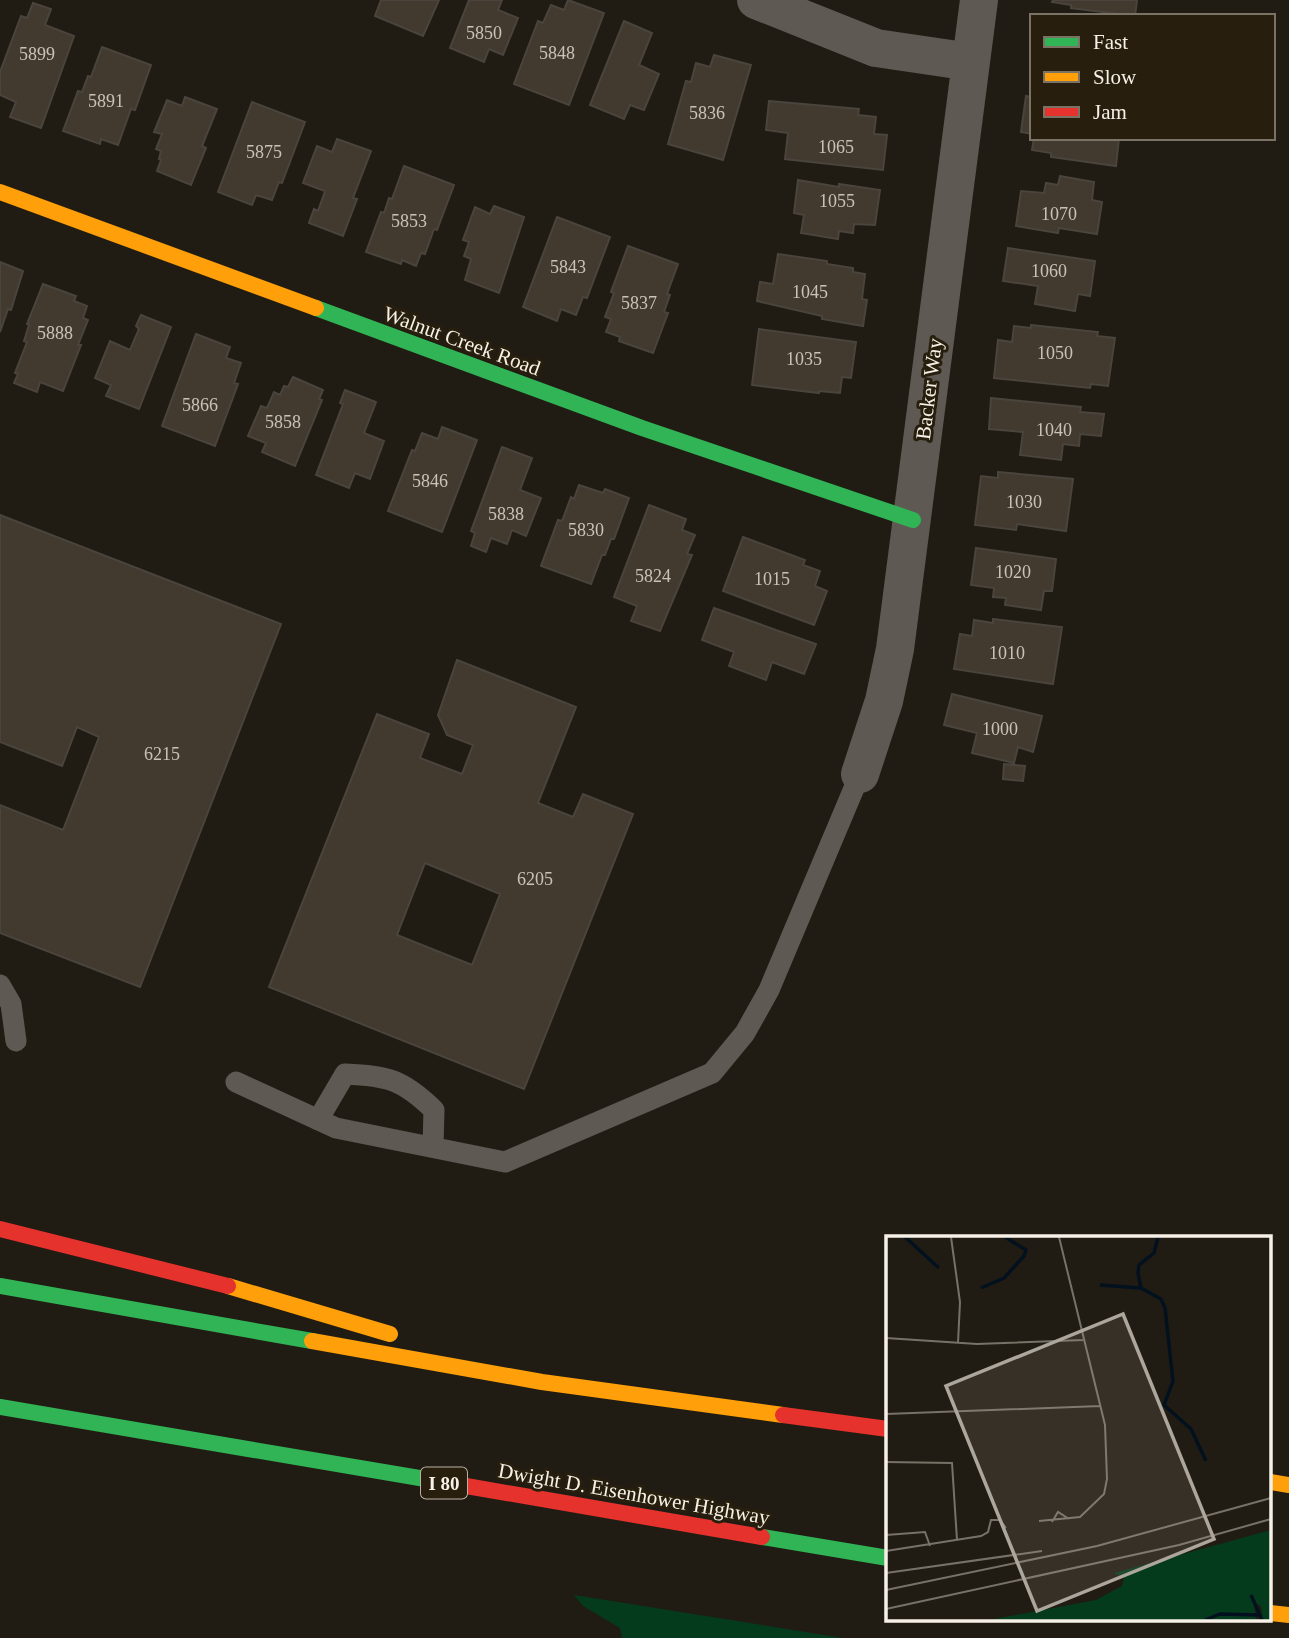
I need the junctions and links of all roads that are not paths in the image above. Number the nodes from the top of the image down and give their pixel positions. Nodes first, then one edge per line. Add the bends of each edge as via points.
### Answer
1 (756, 0) edge
2 (978, 0) edge
3 (971, 62) junction
4 (0, 192) edge
5 (912, 520) junction
6 (860, 774) joint
7 (0, 985) edge
8 (16, 1041) dead end
9 (236, 1082) dead end
10 (318, 1120) junction
11 (433, 1147) junction
12 (0, 1228) edge
13 (0, 1286) edge
14 (542, 1382) junction
15 (0, 1407) edge
16 (886, 1429) edge
17 (886, 1558) edge

1 - 3 street via 877,48
2 - 3 street, Backer Way
3 - 5 street, Backer Way
4 - 5 main road, Walnut Creek Road via 642,428
5 - 6 street, Backer Way via 895,649
6 - 11 lane via 769,990 746,1033 712,1073 505,1161
7 - 8 lane via 12,1004
9 - 10 lane
10 - 11 lane via 336,1128
10 - 11 lane via 345,1074 378,1076 412,1089 434,1110
12 - 14 main road via 260,1294
13 - 14 main road
14 - 16 main road
15 - 17 main road, Dwight D. Eisenhower Highway / I 80

